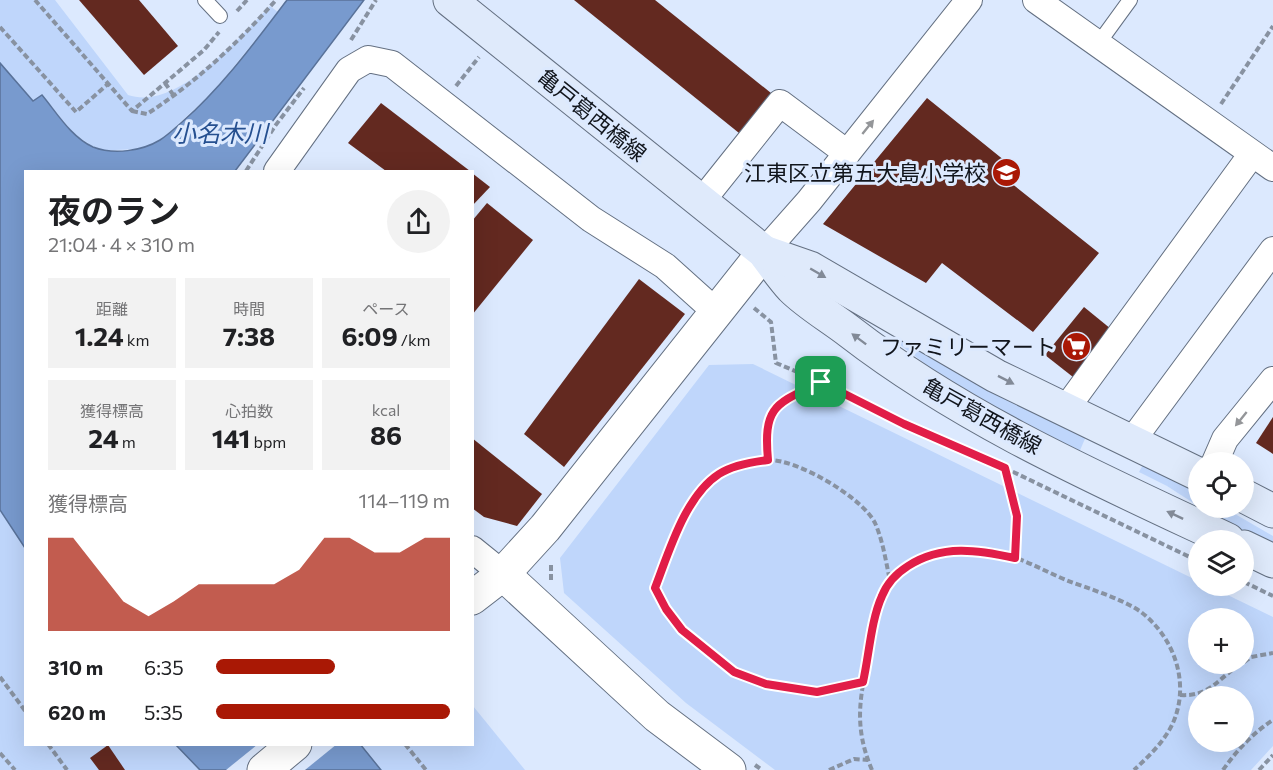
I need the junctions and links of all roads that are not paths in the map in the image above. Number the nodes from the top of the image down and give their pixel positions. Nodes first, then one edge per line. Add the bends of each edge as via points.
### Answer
1 (205, 0) edge
2 (450, 0) edge
3 (969, 0) edge
4 (1036, 0) edge
5 (1130, 0) edge
6 (227, 18) road end
7 (1098, 44) junction
8 (847, 153) junction
9 (1263, 161) edge
10 (277, 170) edge
11 (701, 202) junction
12 (1273, 250) edge
13 (764, 252) junction
14 (730, 314) junction
15 (1273, 380) edge
16 (1065, 410) junction
17 (1125, 439) junction
18 (1219, 452) edge
19 (1066, 462) junction
20 (1188, 469) edge
21 (1137, 498) junction
22 (1254, 501) edge
23 (1273, 511) edge
24 (1206, 530) edge
25 (474, 551) edge
26 (1254, 552) edge
27 (1273, 561) edge
28 (503, 574) junction
29 (474, 596) edge
30 (293, 746) edge
31 (741, 766) edge
32 (264, 770) edge

1 - 6 lane
2 - 11 main road, 亀戸葛西橋線
8 -> 3 street
4 - 7 street
5 - 7 lane
7 - 9 street
8 - 11 street via 780,103
8 - 13 street
9 - 16 street
10 - 14 street via 349,70 368,58 392,64 591,219
11 - 13 main road, 亀戸葛西橋線
12 - 17 street
13 - 14 street
13 -> 16 main road, 亀戸葛西橋線 via 810,268 932,340
19 -> 13 main road, 亀戸葛西橋線 via 959,405 881,356 793,288
14 - 28 street
15 -> 18 street via 1225,439
16 - 17 main road, 亀戸葛西橋線
17 - 19 main road via 1106,439 1106,447 1094,462
17 - 20 main road, 亀戸葛西橋線
17 - 21 main road via 1130,453 1123,466 1125,482
19 - 21 main road, 亀戸葛西橋線
24 -> 21 main road, 亀戸葛西橋線
22 - 23 main road
25 - 28 street
26 - 27 main road
28 - 29 street
28 - 31 street via 657,716
30 - 32 street

